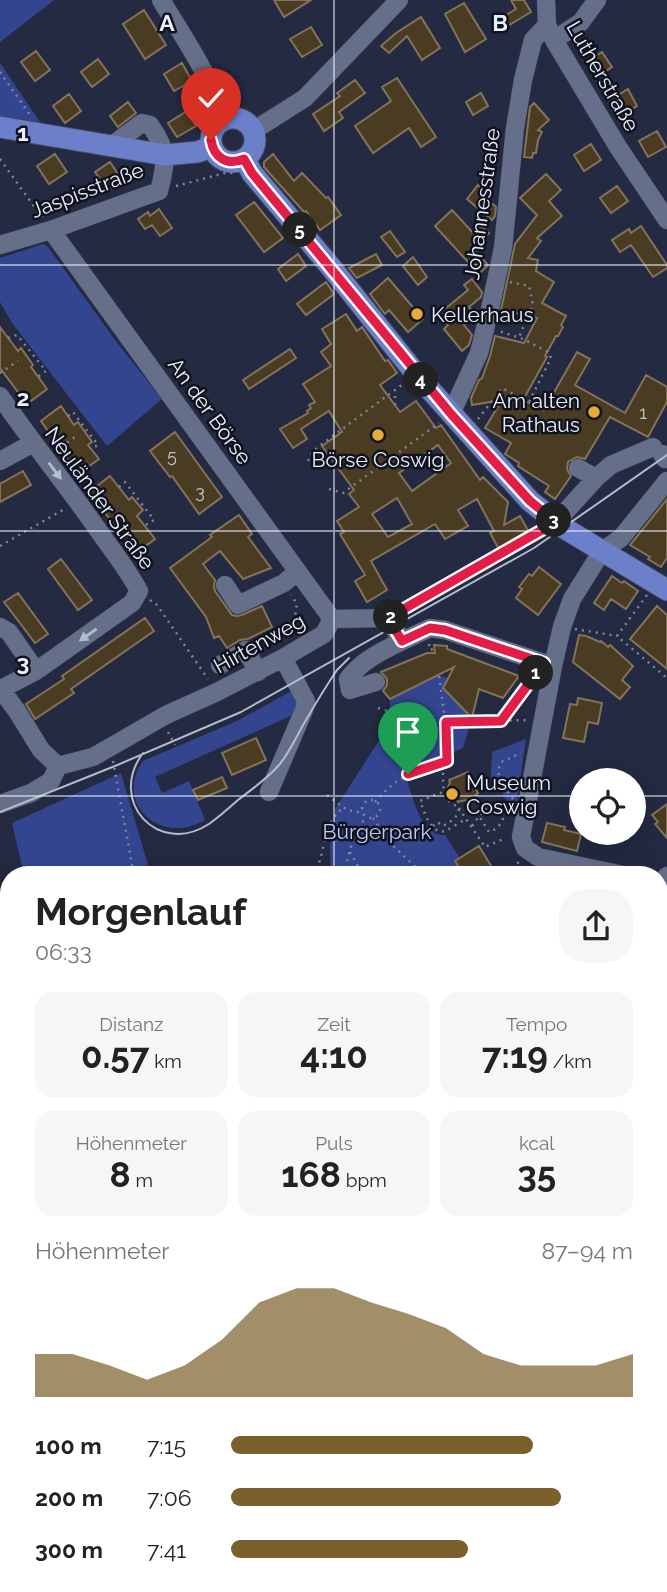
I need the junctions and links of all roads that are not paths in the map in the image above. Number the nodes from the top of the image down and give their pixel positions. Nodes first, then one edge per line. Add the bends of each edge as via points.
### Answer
1 (161, 0) edge
2 (546, 0) edge
3 (597, 0) edge
4 (394, 2) edge
5 (550, 33) junction
6 (226, 120) junction
7 (0, 127) edge
8 (253, 131) junction
9 (212, 147) junction
10 (165, 155) junction
11 (248, 166) junction
12 (667, 220) edge
13 (51, 230) junction
14 (0, 245) edge
15 (0, 396) edge
16 (451, 414) junction
17 (33, 443) junction
18 (660, 453) edge
19 (0, 461) edge
20 (578, 467) dead end
21 (596, 478) junction
22 (667, 481) edge
23 (556, 522) junction
24 (602, 551) junction
25 (292, 579) junction
26 (225, 585) dead end
27 (662, 587) edge
28 (332, 619) junction
29 (1, 627) edge
30 (402, 641) junction
31 (283, 659) junction
32 (548, 664) junction
33 (220, 665) dead end
34 (36, 671) junction
35 (258, 671) junction
36 (376, 682) dead end
37 (0, 688) edge
38 (58, 766) junction
39 (268, 792) dead end
40 (0, 804) edge
41 (580, 866) edge

1 - 6 street via 202,66
2 - 5 street
3 - 5 street via 581,22
4 - 8 street via 305,98
5 - 12 street, Lutherstraße
5 - 16 street, Johannesstraße via 533,40 515,128 503,248 479,353
6 - 8 main road via 245,122
6 - 9 main road via 212,134
7 - 10 main road
8 - 11 main road
9 - 10 main road
9 - 11 main road via 225,161
10 - 13 street, Jaspisstraße via 159,191
11 - 16 main road
13 - 14 street, Jaspisstraße
13 - 25 street, An der Börse
15 - 17 street, Neuländer Straße
16 - 23 main road via 530,501
17 - 19 street
17 -> 34 street, Neuländer Straße via 139,591 132,603
18 - 21 street via 611,465
20 - 21 street
21 - 23 street
22 - 24 street via 621,538
23 - 24 main road
24 - 27 main road
24 - 32 street via 572,598
25 - 26 street via 239,605
25 - 28 street, An der Börse
28 - 30 street, Hirtenweg via 388,618
28 - 31 street, Hirtenweg via 324,634
29 - 34 street
30 - 32 street via 430,628 445,630
30 - 36 street via 369,657 348,679 350,690
31 - 35 street, Hirtenweg
31 - 39 street via 306,701
32 - 41 street via 543,720 521,837 538,857
33 - 35 street via 246,650
34 - 37 street
35 - 38 street, Hirtenweg via 166,715 108,750
37 - 38 street via 41,750
38 - 40 street via 51,781

